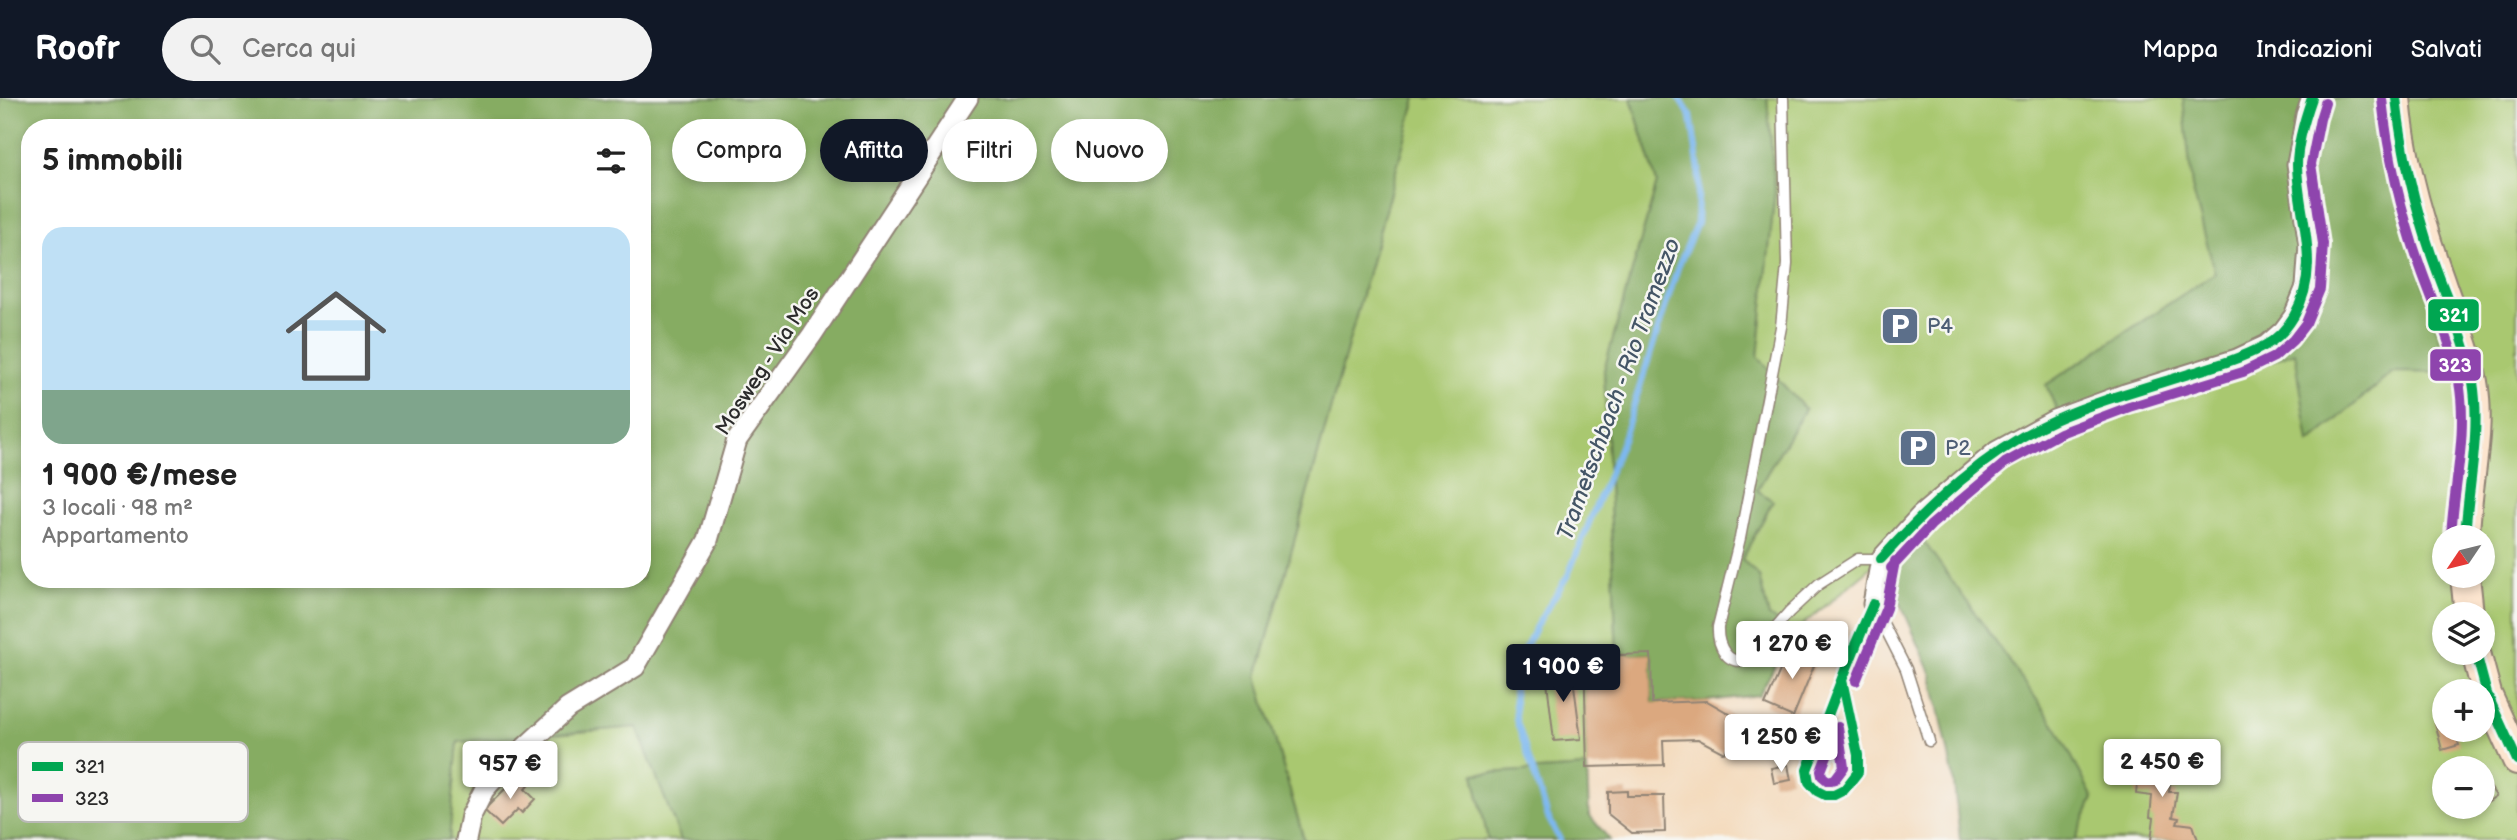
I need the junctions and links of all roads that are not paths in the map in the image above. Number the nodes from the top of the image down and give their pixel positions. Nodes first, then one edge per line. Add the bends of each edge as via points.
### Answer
1 (968, 98) edge
2 (1783, 98) edge
3 (2312, 98) edge
4 (2396, 98) edge
5 (2466, 525) edge
6 (1881, 559) junction
7 (1872, 604) junction
8 (2479, 665) edge
9 (1842, 680) junction
10 (1929, 741) dead end
11 (2517, 760) edge
12 (466, 840) edge

1 - 12 street, Mosweg - Via Mos via 737,440 708,540 635,667 568,708 508,763 484,790
2 - 6 lane via 1787,264 1781,327 1718,627 1721,649 1742,662 1819,584 1858,559
3 - 6 street via 2297,164 2309,245 2306,287 2283,331 2267,345 2237,359 2054,420 1997,452 1921,515
4 - 5 street via 2398,127 2424,237 2473,384 2476,409
6 - 7 street
7 - 9 lane
7 - 10 lane via 1906,669
8 - 11 street
9 - 9 lane via 1807,770 1809,782 1825,795 1844,790 1858,772

